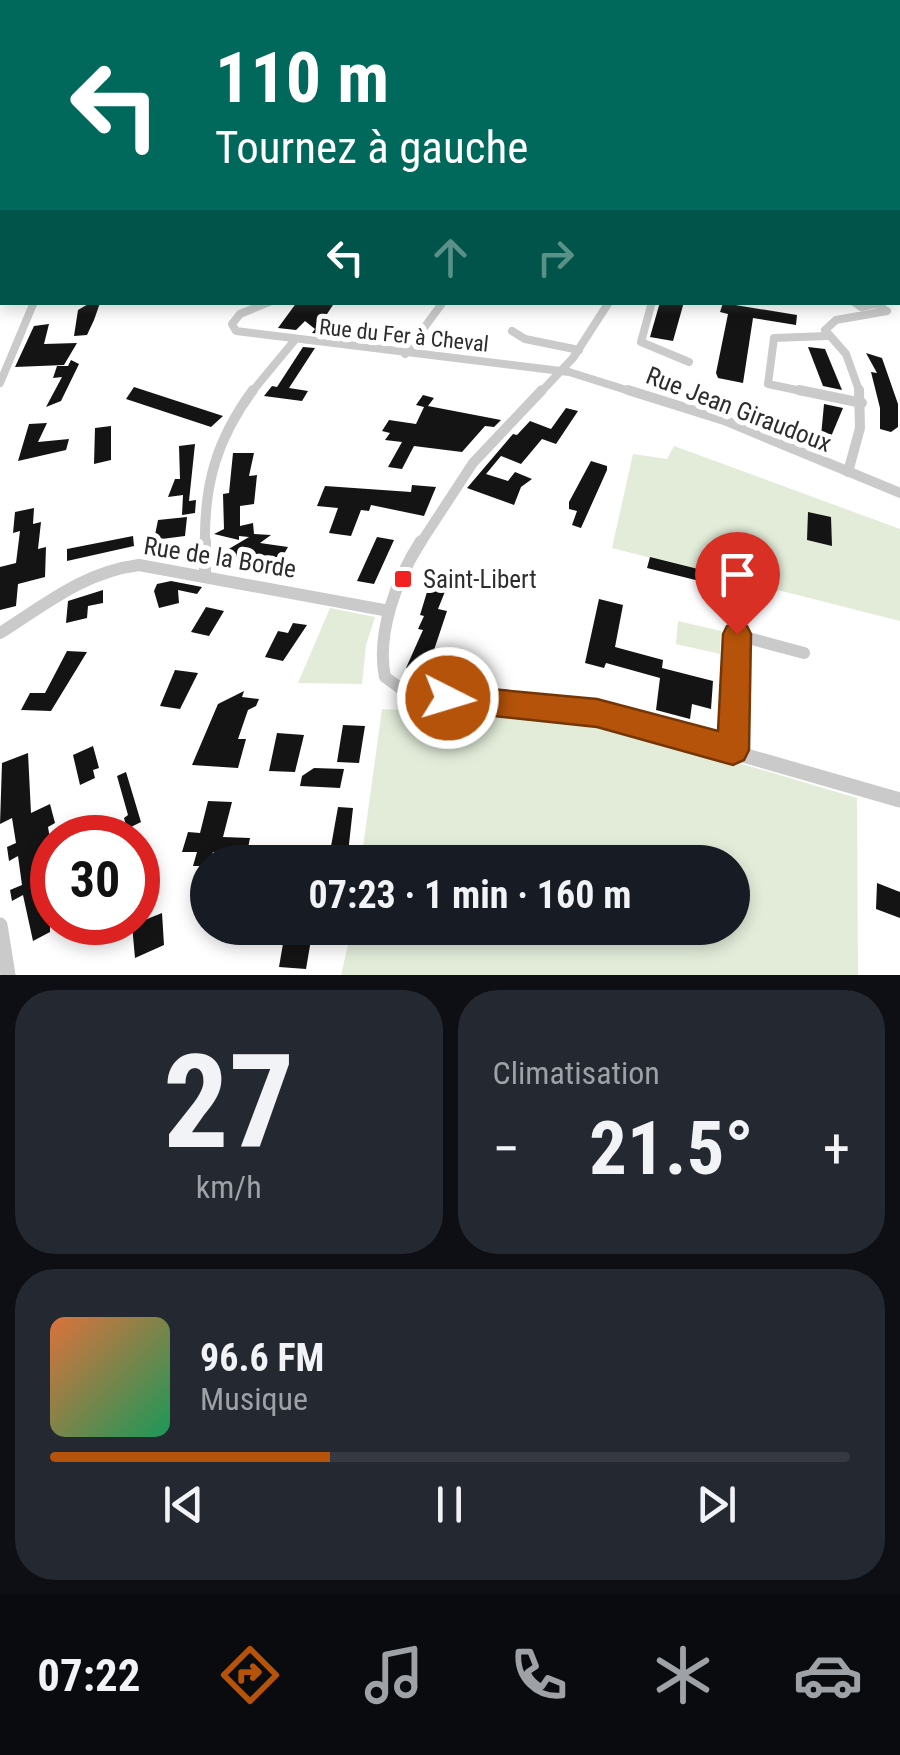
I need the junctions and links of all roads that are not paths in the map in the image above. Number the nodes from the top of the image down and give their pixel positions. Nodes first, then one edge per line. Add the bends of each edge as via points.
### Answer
1 (33, 305) edge
2 (262, 305) edge
3 (441, 305) edge
4 (607, 305) edge
5 (651, 305) edge
6 (860, 308) edge
7 (512, 330) dead end
8 (827, 336) junction
9 (294, 341) junction
10 (580, 350) junction
11 (406, 354) junction
12 (689, 362) dead end
13 (561, 370) junction
14 (0, 383) edge
15 (862, 402) junction
16 (848, 472) junction
17 (900, 493) edge
18 (205, 574) junction
19 (389, 611) junction
20 (0, 633) edge
21 (804, 653) dead end
22 (733, 750) junction
23 (900, 800) edge
24 (0, 925) edge
25 (8, 975) edge

1 - 14 street
2 - 9 street, Rue du Fer à Cheval via 232,324 244,334
3 - 11 street
4 - 10 street
5 - 12 street via 641,342
6 - 8 street via 829,324
7 - 10 street
8 - 15 street via 848,357
8 - 15 street via 774,338 768,384
9 - 11 street, Rue du Fer à Cheval
9 - 18 street via 242,404 214,458 206,488
10 - 13 street
11 - 13 street, Rue du Fer à Cheval
13 - 16 street, Rue Jean Giraudoux via 706,414
13 - 19 street via 464,474 416,548
15 - 16 street
16 - 17 street, Rue Jean Giraudoux
18 - 19 street, Rue de la Borde
18 - 20 street, Rue de la Borde via 145,564 102,569
19 - 22 street via 382,670 410,695 597,713
21 - 22 street via 737,634
22 - 23 street
24 - 25 street

